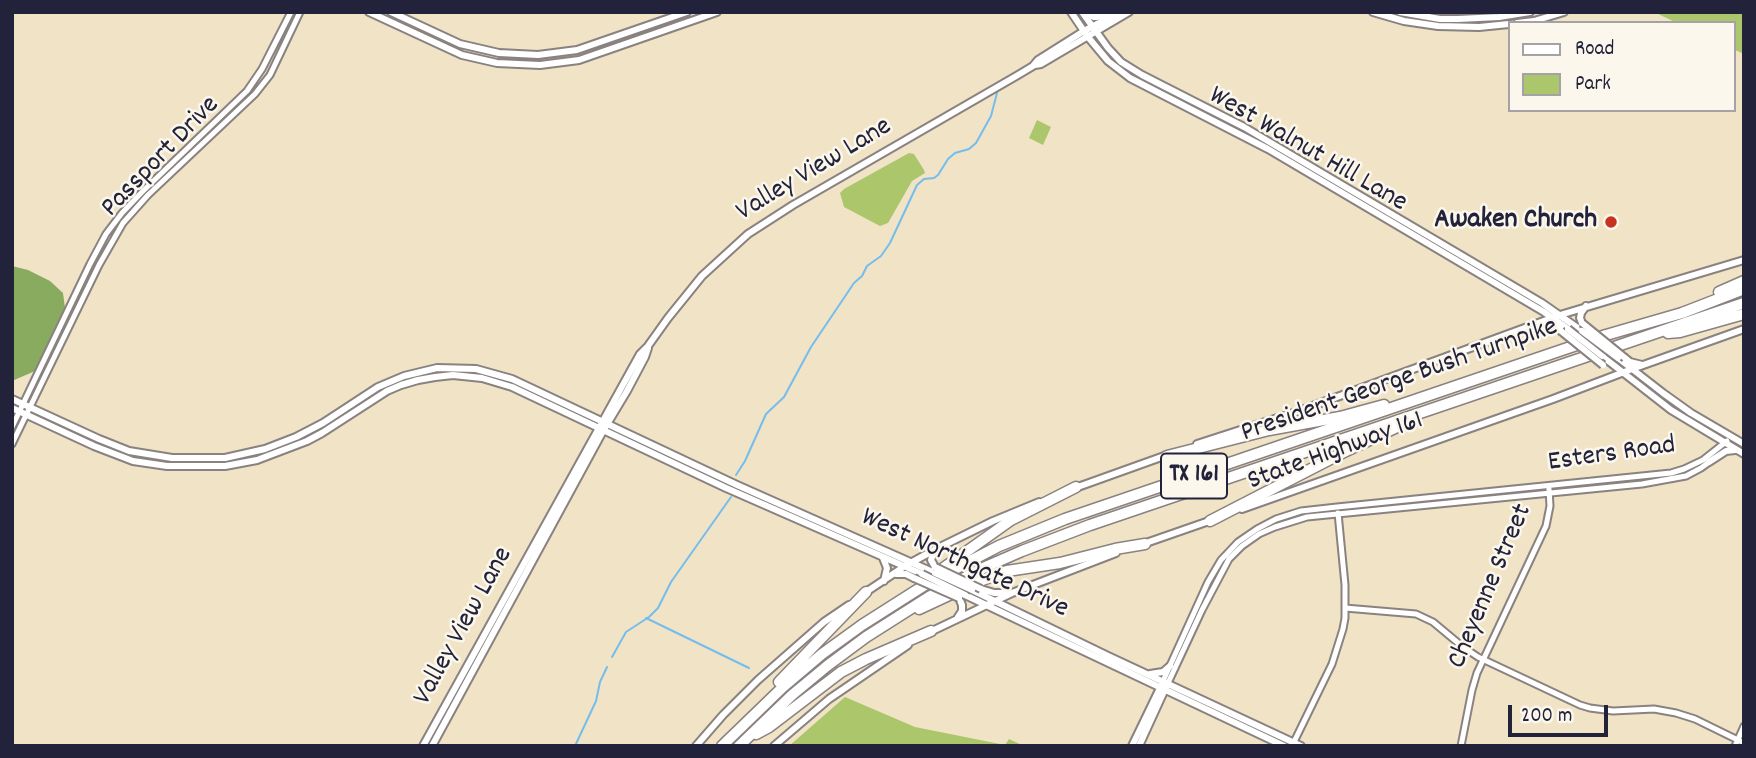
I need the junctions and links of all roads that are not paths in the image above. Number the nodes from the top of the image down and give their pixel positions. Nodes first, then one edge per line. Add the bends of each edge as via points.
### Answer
1 (291, 12) edge
2 (300, 12) edge
3 (369, 12) edge
4 (391, 12) edge
5 (687, 12) edge
6 (717, 12) edge
7 (1071, 12) edge
8 (1083, 12) edge
9 (1111, 12) edge
10 (1120, 12) edge
11 (1129, 12) edge
12 (1373, 12) edge
13 (1400, 12) edge
14 (1530, 12) edge
15 (1564, 12) edge
16 (1534, 21) edge
17 (1508, 24) edge
18 (1106, 26) junction
19 (642, 29) junction
20 (1094, 29) junction
21 (1086, 34) junction
22 (645, 38) junction
23 (1077, 43) junction
24 (275, 46) junction
25 (1095, 47) junction
26 (282, 50) junction
27 (1111, 52) junction
28 (1033, 66) junction
29 (1267, 145) junction
30 (1744, 260) edge
31 (1744, 281) edge
32 (1500, 282) junction
33 (1744, 289) edge
34 (1744, 303) edge
35 (1586, 306) junction
36 (1535, 307) junction
37 (1682, 313) junction
38 (1560, 314) junction
39 (1744, 314) edge
40 (1552, 318) junction
41 (1540, 323) junction
42 (1579, 325) junction
43 (1532, 326) junction
44 (1744, 329) edge
45 (1564, 330) junction
46 (1653, 334) junction
47 (648, 346) junction
48 (49, 351) junction
49 (57, 355) junction
50 (1622, 358) junction
51 (1607, 363) junction
52 (1646, 364) junction
53 (1632, 369) junction
54 (1624, 372) junction
55 (497, 378) junction
56 (1644, 379) junction
57 (1600, 381) junction
58 (1435, 394) junction
59 (12, 399) edge
60 (612, 402) junction
61 (1664, 405) junction
62 (1439, 407) junction
63 (18, 408) edge
64 (28, 411) junction
65 (1691, 413) junction
66 (345, 414) junction
67 (614, 414) junction
68 (590, 415) junction
69 (579, 419) junction
70 (12, 426) edge
71 (603, 426) junction
72 (631, 436) junction
73 (1732, 437) junction
74 (618, 438) junction
75 (12, 444) edge
76 (593, 444) junction
77 (1726, 444) junction
78 (1744, 444) edge
79 (123, 449) junction
80 (1741, 452) edge
81 (1167, 456) junction
82 (121, 457) junction
83 (1709, 462) junction
84 (694, 469) junction
85 (1604, 484) junction
86 (1076, 487) junction
87 (1549, 489) junction
88 (1338, 510) junction
89 (1210, 521) junction
90 (1145, 544) junction
91 (1240, 544) junction
92 (938, 548) junction
93 (882, 556) junction
94 (912, 562) junction
95 (905, 566) junction
96 (932, 568) junction
97 (894, 574) junction
98 (884, 581) junction
99 (866, 592) junction
100 (1012, 593) junction
101 (962, 597) junction
102 (898, 601) junction
103 (995, 601) junction
104 (986, 605) junction
105 (1345, 608) junction
106 (1020, 613) junction
107 (957, 618) junction
108 (884, 625) junction
109 (931, 631) junction
110 (1107, 659) junction
111 (1483, 659) junction
112 (1170, 666) junction
113 (1148, 678) junction
114 (1164, 685) junction
115 (1154, 701) junction
116 (1230, 717) junction
117 (1744, 726) edge
118 (435, 731) junction
119 (725, 742) edge
120 (741, 743) edge
121 (1739, 743) edge
122 (1296, 745) edge
123 (423, 746) edge
124 (432, 746) edge
125 (696, 746) edge
126 (774, 746) edge
127 (1132, 746) edge
128 (1139, 746) edge
129 (1284, 746) edge
130 (1461, 746) edge

1 - 24 street, Passport Drive
2 - 26 street, Passport Drive
3 - 22 main road via 462,55 518,65 561,64
4 - 19 main road via 460,44 518,55 577,50
5 - 19 main road
6 - 22 main road
7 - 21 main road, West Walnut Hill Lane
8 - 9 main road via 1097,17
8 - 20 main road, West Walnut Hill Lane
10 - 20 main road, Valley View Lane
11 - 18 main road, Valley View Lane
12 - 17 main road via 1438,26
13 - 14 main road via 1458,19
15 - 16 main road
18 - 20 main road, Valley View Lane
18 - 27 main road via 1104,35
19 - 22 main road
20 - 21 main road, Valley View Lane
20 - 27 main road, West Walnut Hill Lane
21 - 23 main road, Valley View Lane
21 - 25 main road, West Walnut Hill Lane
21 - 28 main road, Valley View Lane
23 - 25 main road
23 - 28 main road, Valley View Lane
24 - 26 street
24 - 48 street, Passport Drive via 243,96 121,213 90,264
25 - 29 main road, West Walnut Hill Lane via 1130,78
26 - 49 street, Passport Drive via 253,97 123,223
27 - 29 main road, West Walnut Hill Lane via 1142,75 1244,127
28 - 47 main road, Valley View Lane via 748,234 702,276
29 - 32 main road, West Walnut Hill Lane
30 - 35 main road, State Highway 161
31 - 37 highway
32 - 36 main road, West Walnut Hill Lane
32 - 38 main road, West Walnut Hill Lane
33 - 37 highway, President George Bush Turnpike
34 - 46 highway, President George Bush Turnpike
35 - 38 main road, State Highway 161
35 - 42 main road
36 - 40 main road, West Walnut Hill Lane
36 - 43 main road via 1538,317
37 - 58 highway, President George Bush Turnpike / TX 161
38 - 40 main road, State Highway 161
38 - 42 main road, West Walnut Hill Lane
39 - 46 highway via 1680,332
40 - 41 main road, State Highway 161
40 - 45 main road, West Walnut Hill Lane
41 - 43 main road, State Highway 161
41 - 45 main road
42 - 50 main road, West Walnut Hill Lane, bridge
43 - 81 main road, State Highway 161
44 - 52 main road, State Highway 161
45 - 51 main road, West Walnut Hill Lane, bridge
46 - 62 highway, President George Bush Turnpike / TX 161
47 - 60 main road, Valley View Lane
47 - 67 main road, Valley View Lane
48 - 49 street
48 - 63 street, Passport Drive
49 - 64 street, Passport Drive
50 - 52 main road
50 - 53 main road, West Walnut Hill Lane
51 - 54 main road, West Walnut Hill Lane
51 - 57 main road
52 - 53 main road, State Highway 161
52 - 56 main road
53 - 54 main road, State Highway 161
53 - 56 main road, West Walnut Hill Lane
54 - 57 main road, State Highway 161
54 - 61 main road, West Walnut Hill Lane
55 - 66 main road via 418,380
55 - 68 main road via 512,379
55 - 69 main road
56 - 65 main road, West Walnut Hill Lane
57 - 89 main road, State Highway 161
58 - 81 highway
58 - 102 highway, President George Bush Turnpike / TX 161 via 1043,528 999,546
59 - 63 main road
60 - 68 main road via 601,414
60 - 71 main road, Valley View Lane
61 - 65 main road
61 - 77 main road, West Walnut Hill Lane
62 - 89 highway
62 - 108 highway, President George Bush Turnpike / TX 161 via 1044,541 966,577
63 - 64 main road
63 - 70 street, Passport Drive
64 - 75 street, Passport Drive
64 - 79 main road
64 - 82 main road
65 - 73 main road, West Walnut Hill Lane
66 - 79 main road via 265,449 225,458 172,458
66 - 82 main road via 322,433 290,449 240,464 167,466
67 - 71 main road, Valley View Lane
67 - 72 main road via 616,424
68 - 71 main road
69 - 71 main road
69 - 76 main road via 590,429
71 - 72 main road, West Northgate Drive
71 - 74 main road, West Northgate Drive
71 - 76 main road, Valley View Lane
72 - 84 main road, West Northgate Drive
73 - 77 street, Esters Road
73 - 78 main road, West Walnut Hill Lane
74 - 76 main road
74 - 84 main road, West Northgate Drive
76 - 118 main road, Valley View Lane
77 - 80 main road, West Walnut Hill Lane
77 - 83 street, Esters Road
77 - 85 street, Esters Road via 1675,473
79 - 82 main road
80 - 83 main road via 1726,451
81 - 86 main road, State Highway 161
83 - 85 street, Esters Road via 1677,478
84 - 93 main road, West Northgate Drive
84 - 94 main road, West Northgate Drive
85 - 87 street, Esters Road
86 - 92 main road, State Highway 161
86 - 102 highway via 1011,520
87 - 88 street, Esters Road
87 - 111 street, Cheyenne Street via 1546,526
88 - 91 street, Esters Road via 1286,515
88 - 105 street
89 - 90 main road, State Highway 161
90 - 100 main road, State Highway 161
90 - 108 highway via 993,576
91 - 112 street, Esters Road via 1221,560 1208,582
91 - 114 street, Esters Road
92 - 94 main road, State Highway 161
92 - 96 main road
93 - 95 main road, West Northgate Drive
93 - 98 main road via 887,566
94 - 95 main road, State Highway 161
94 - 96 main road, West Northgate Drive
95 - 97 main road, State Highway 161
95 - 101 main road, West Northgate Drive, bridge
96 - 100 main road, bridge via 993,593
96 - 103 main road, West Northgate Drive, bridge
97 - 98 main road, State Highway 161
97 - 101 main road, bridge via 906,574
98 - 99 main road, State Highway 161
99 - 119 highway
99 - 125 main road, State Highway 161 via 790,650
100 - 103 main road, State Highway 161
100 - 106 main road via 1010,602
101 - 104 main road, West Northgate Drive
101 - 107 main road
102 - 119 highway, President George Bush Turnpike / TX 161 via 800,672
103 - 104 main road, State Highway 161
103 - 106 main road, West Northgate Drive
104 - 107 main road, State Highway 161
104 - 110 main road, West Northgate Drive
105 - 111 street via 1421,616
105 - 122 street via 1332,664
106 - 110 main road, West Northgate Drive
107 - 109 main road, State Highway 161
108 - 120 highway, President George Bush Turnpike / TX 161 via 827,666
109 - 120 highway via 841,671
109 - 126 main road, State Highway 161 via 829,699
110 - 113 main road, West Northgate Drive
111 - 121 street via 1590,708 1676,713
111 - 130 street, Cheyenne Street
112 - 113 main road
112 - 114 street, Esters Road
113 - 114 main road, West Northgate Drive
113 - 115 main road
114 - 115 main road, Esters Road
114 - 116 main road, West Northgate Drive
114 - 128 main road, Esters Road
115 - 127 main road, Esters Road
116 - 122 main road, West Northgate Drive
116 - 129 main road, West Northgate Drive
117 - 121 street
118 - 123 main road, Valley View Lane
118 - 124 main road, Valley View Lane

